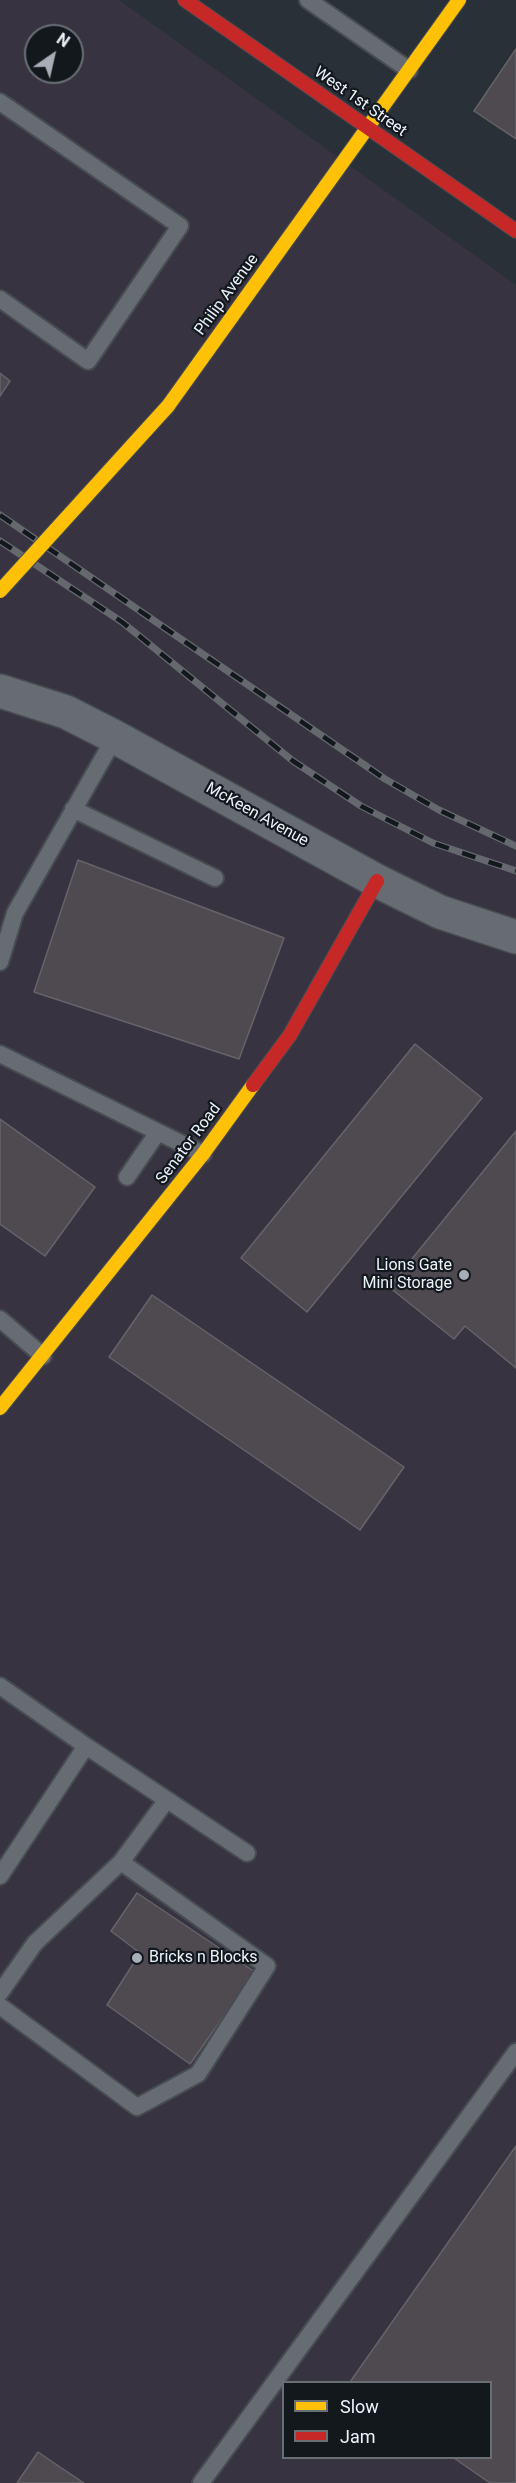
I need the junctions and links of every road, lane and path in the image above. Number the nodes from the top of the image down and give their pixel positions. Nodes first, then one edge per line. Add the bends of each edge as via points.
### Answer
1 (185, 0) edge
2 (308, 0) edge
3 (459, 0) edge
4 (409, 70) junction
5 (0, 102) edge
6 (368, 128) junction
7 (516, 231) edge
8 (0, 299) edge
9 (0, 591) edge
10 (0, 691) edge
11 (115, 736) junction
12 (73, 809) junction
13 (215, 878) dead end
14 (376, 881) junction
15 (516, 937) edge
16 (0, 962) edge
17 (0, 1054) edge
18 (158, 1132) junction
19 (203, 1154) junction
20 (127, 1177) dead end
21 (0, 1319) edge
22 (43, 1356) junction
23 (0, 1408) edge
24 (0, 1686) edge
25 (86, 1746) junction
26 (166, 1801) junction
27 (247, 1853) dead end
28 (121, 1862) junction
29 (0, 1876) edge
30 (0, 1994) edge
31 (0, 2006) edge
32 (516, 2052) edge
33 (201, 2483) edge

1 - 6 street, West 1st Street
2 - 4 lane
3 - 4 street, Philip Avenue
4 - 6 street, Philip Avenue
5 - 8 lane via 180,226 88,361
6 - 7 street, West 1st Street
6 - 9 street, Philip Avenue, bridge via 168,406
10 - 11 street, McKeen Avenue via 66,712
11 - 12 lane
11 - 14 street, McKeen Avenue
12 - 13 lane
12 - 16 lane via 15,913
14 - 15 street, McKeen Avenue via 440,912
14 - 19 street, Senator Road via 290,1035
17 - 18 lane
18 - 19 lane
18 - 20 lane
19 - 22 street, Senator Road
21 - 22 lane
22 - 23 street, Senator Road
24 - 25 lane
25 - 26 lane
25 - 29 lane
26 - 27 lane
26 - 28 lane
28 - 30 lane via 35,1944
28 - 31 lane via 267,1966 198,2074 137,2107
32 - 33 lane

